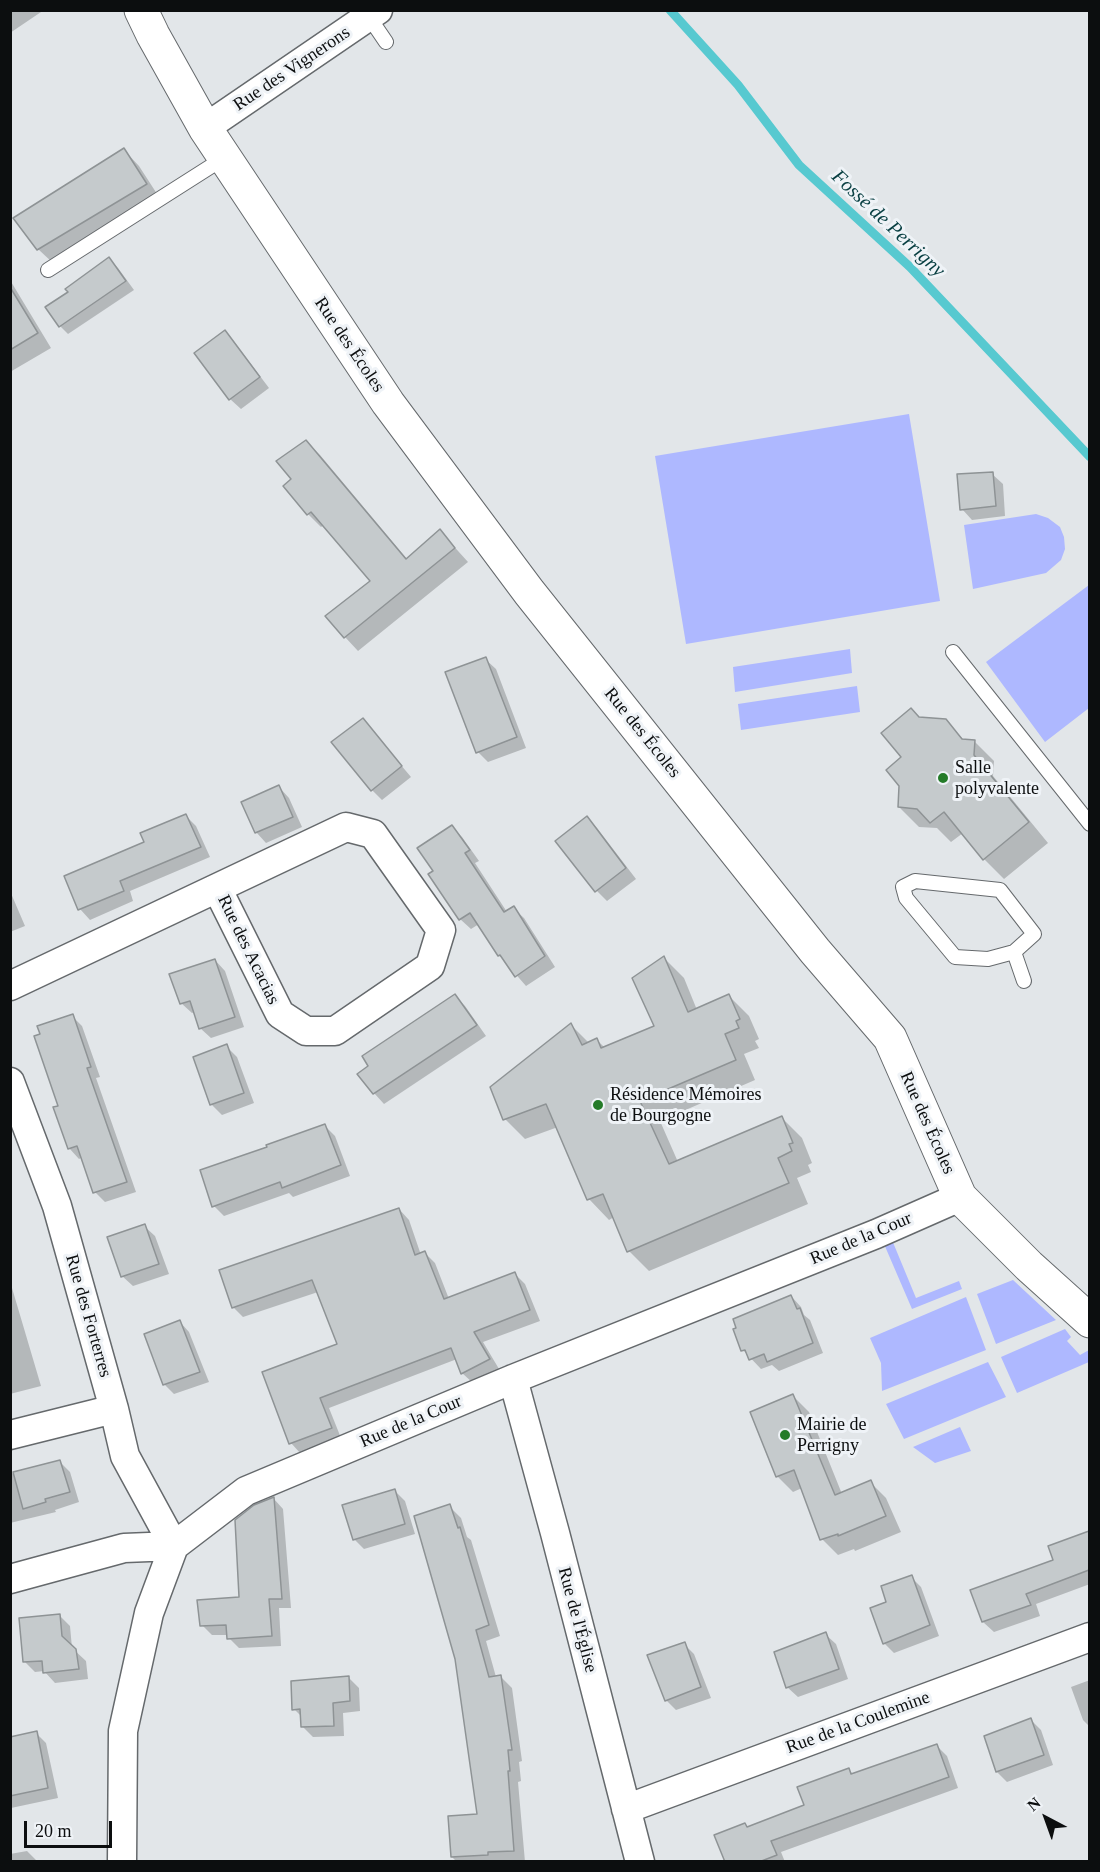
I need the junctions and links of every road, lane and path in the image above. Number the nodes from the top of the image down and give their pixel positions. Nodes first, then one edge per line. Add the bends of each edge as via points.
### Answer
1 (141, 10) edge
2 (374, 14) edge
3 (386, 42) dead end
4 (205, 128) junction
5 (224, 158) junction
6 (48, 270) dead end
7 (953, 652) dead end
8 (1089, 824) edge
9 (218, 888) junction
10 (1014, 952) junction
11 (1024, 981) dead end
12 (10, 986) edge
13 (10, 1082) edge
14 (960, 1197) junction
15 (1089, 1321) edge
16 (513, 1379) junction
17 (114, 1409) junction
18 (10, 1435) edge
19 (174, 1546) junction
20 (10, 1579) edge
21 (1089, 1637) edge
22 (626, 1809) junction
23 (122, 1862) edge
24 (640, 1862) edge

1 - 4 main road, Rue des Écoles
2 - 3 lane
2 - 4 street, Rue des Vignerons
4 - 5 main road, Rue des Écoles
5 - 6 lane
5 - 14 main road, Rue des Écoles via 388,403 522,582 815,951 890,1038
7 - 8 lane
9 - 9 street, Rue des Acacias via 346,827 373,834 441,930 430,966 335,1031 306,1031 280,1014
9 - 12 street, Rue des Acacias
10 - 10 lane via 1034,934 1000,890 915,881 903,887 906,898 955,957 988,959
10 - 11 lane
13 - 17 street, Rue des Forterres via 57,1206
14 - 15 main road, Rue des Écoles
14 - 16 street, Rue de la Cour
16 - 19 street, Rue de la Cour via 246,1491
16 - 22 street, Rue de l'Église
17 - 18 street
17 - 19 street, Rue des Forterres via 125,1456
19 - 20 street via 124,1548
19 - 23 street via 149,1613 123,1731
21 - 22 street, Rue de la Coulemine
22 - 24 street, Rue de l'Église

